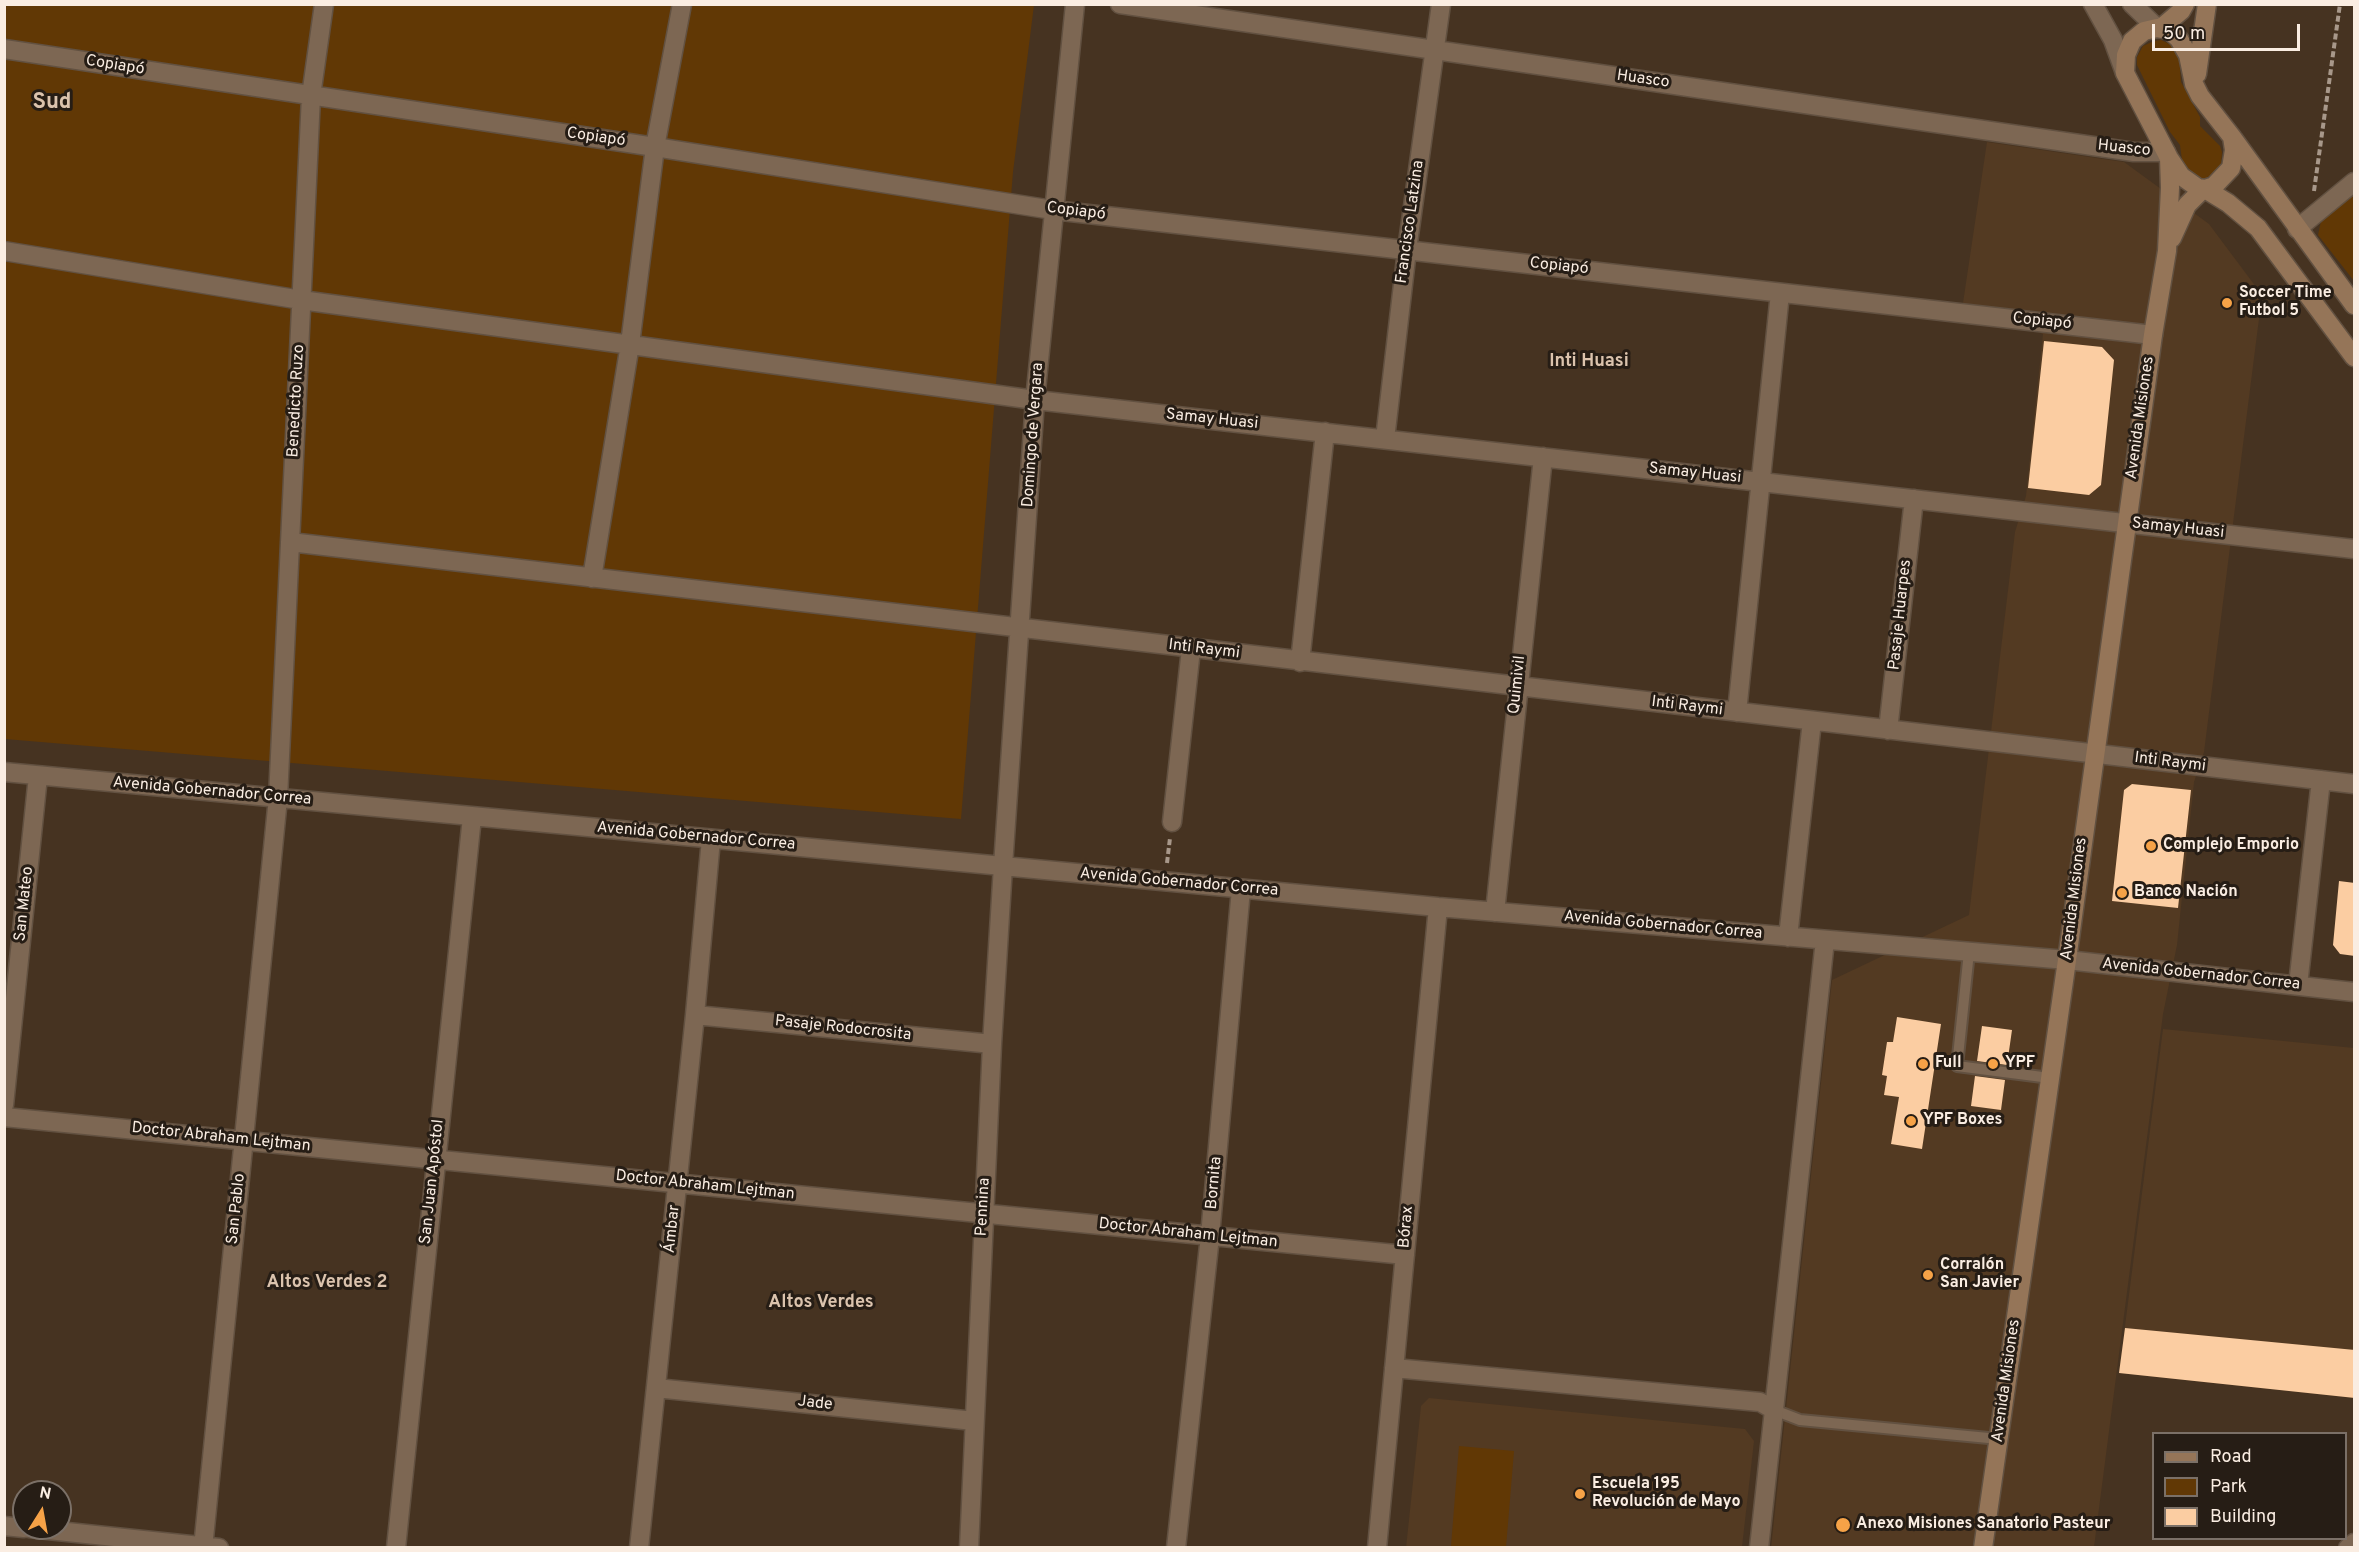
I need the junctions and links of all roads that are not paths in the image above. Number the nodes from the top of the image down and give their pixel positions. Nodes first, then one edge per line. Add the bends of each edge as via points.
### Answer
1 (324, 4) edge
2 (682, 4) edge
3 (1075, 4) edge
4 (1120, 4) edge
5 (1441, 4) edge
6 (2093, 4) edge
7 (2132, 4) edge
8 (2185, 4) edge
9 (2207, 4) edge
10 (2159, 28) junction
11 (4, 49) edge
12 (1435, 50) junction
13 (2125, 73) junction
14 (2197, 91) junction
15 (311, 96) junction
16 (2232, 137) junction
17 (655, 147) junction
18 (2168, 155) junction
19 (2355, 182) edge
20 (2204, 189) junction
21 (1053, 210) junction
22 (2304, 224) junction
23 (1407, 250) junction
24 (4, 251) edge
25 (2167, 251) junction
26 (1780, 293) junction
27 (301, 300) junction
28 (2355, 305) edge
29 (2153, 335) junction
30 (630, 344) junction
31 (2355, 357) edge
32 (1035, 400) junction
33 (1325, 432) junction
34 (1385, 439) junction
35 (1543, 457) junction
36 (1761, 482) junction
37 (1914, 499) junction
38 (2127, 523) junction
39 (290, 542) junction
40 (2355, 549) edge
41 (592, 578) junction
42 (1020, 629) junction
43 (1191, 649) junction
44 (1300, 662) junction
45 (1518, 687) junction
46 (1737, 712) junction
47 (1812, 721) junction
48 (1888, 730) junction
49 (2094, 754) junction
50 (4, 772) edge
51 (38, 776) junction
52 (2321, 780) junction
53 (2355, 784) edge
54 (278, 798) junction
55 (472, 817) junction
56 (1172, 822) road end
57 (711, 839) junction
58 (1003, 866) junction
59 (1241, 889) junction
60 (1438, 907) junction
61 (1495, 912) junction
62 (1788, 937) junction
63 (1825, 940) junction
64 (1970, 952) junction
65 (2067, 960) junction
66 (2298, 986) junction
67 (2355, 992) edge
68 (695, 1015) junction
69 (992, 1044) junction
70 (2050, 1078) junction
71 (4, 1105) edge
72 (4, 1117) edge
73 (244, 1140) junction
74 (435, 1159) junction
75 (678, 1183) junction
76 (984, 1214) junction
77 (1210, 1236) junction
78 (1405, 1255) junction
79 (1394, 1368) junction
80 (656, 1388) junction
81 (1774, 1410) junction
82 (974, 1421) junction
83 (1999, 1439) junction
84 (72, 1533) edge
85 (2355, 1543) edge
86 (208, 1547) edge
87 (396, 1548) edge
88 (639, 1548) edge
89 (969, 1548) edge
90 (1176, 1548) edge
91 (1377, 1548) edge
92 (1759, 1548) edge
93 (1983, 1548) edge
94 (2349, 1548) edge

1 - 15 street, Benedicto Ruzo
2 - 17 street
3 - 21 street, Domingo de Vergara
4 - 12 street, Huasco
5 - 12 street, Francisco Latzina
6 - 13 street
7 - 10 street
8 - 10 main road
9 - 14 main road
10 - 13 main road via 2144,31 2132,41
10 - 14 main road via 2174,33 2184,46
11 - 15 street, Copiapó
12 - 18 street, Huasco
12 - 23 street, Francisco Latzina
13 - 18 main road
14 - 16 main road
15 - 17 street, Copiapó
15 - 27 street, Benedicto Ruzo
16 - 20 main road, Avenida Misiones via 2231,168 2222,180
16 - 22 main road
17 - 21 street, Copiapó
17 - 30 street
18 - 20 main road via 2187,182
18 - 25 main road, Avenida Misiones
19 - 22 street
20 - 25 main road, Avenida Misiones via 2187,205
20 - 31 main road via 2258,228
21 - 23 street, Copiapó
21 - 32 street, Domingo de Vergara
22 - 28 main road
23 - 26 street, Copiapó
23 - 34 street, Francisco Latzina
24 - 27 street, Samay Huasi
25 - 29 main road, Avenida Misiones
26 - 29 street, Copiapó
26 - 36 street
27 - 30 street, Samay Huasi
27 - 39 street, Benedicto Ruzo
29 - 38 main road, Avenida Misiones
30 - 32 street, Samay Huasi
30 - 41 street
32 - 33 street, Samay Huasi
32 - 42 street, Domingo de Vergara
33 - 34 street, Samay Huasi
33 - 44 street
34 - 35 street, Samay Huasi
35 - 36 street, Samay Huasi
35 - 45 street, Quimivil
36 - 37 street, Samay Huasi
36 - 46 street
37 - 38 street, Samay Huasi
37 - 48 street, Pasaje Huarpes
38 - 40 street, Samay Huasi
38 - 49 main road, Avenida Misiones
39 - 41 street, Inti Raymi
39 - 54 street, Benedicto Ruzo
41 - 42 street, Inti Raymi
42 - 43 street, Inti Raymi
42 - 58 street, Domingo de Vergara
43 - 44 street, Inti Raymi
43 - 56 street
44 - 45 street, Inti Raymi
45 - 46 street, Inti Raymi
45 - 61 street, Quimivil
46 - 47 street, Inti Raymi
47 - 48 street, Inti Raymi
47 - 62 street
48 - 49 street, Inti Raymi
49 - 52 street, Inti Raymi
49 - 65 main road, Avenida Misiones
50 - 51 street, Avenida Gobernador Correa
51 - 54 street, Avenida Gobernador Correa
51 - 71 street, San Mateo
52 - 53 street, Inti Raymi
52 - 66 street
54 - 55 street, Avenida Gobernador Correa
54 - 73 street, San Pablo
55 - 57 street, Avenida Gobernador Correa
55 - 74 street, San Juan Apóstol
57 - 58 street, Avenida Gobernador Correa
57 - 68 street, Ámbar
58 - 59 street, Avenida Gobernador Correa
58 - 69 street, Pennina
59 - 60 street, Avenida Gobernador Correa
59 - 77 street, Bornita
60 - 61 street, Avenida Gobernador Correa
60 - 78 street, Bórax
61 - 62 street, Avenida Gobernador Correa
62 - 63 street, Avenida Gobernador Correa
63 - 64 street, Avenida Gobernador Correa
63 - 81 street
64 - 65 street, Avenida Gobernador Correa
64 - 70 lane via 1957,1066
65 - 66 street, Avenida Gobernador Correa
65 - 70 main road, Avenida Misiones
66 - 67 street, Avenida Gobernador Correa
68 - 69 street, Pasaje Rodocrosita
68 - 75 street, Ámbar
69 - 76 street, Pennina
70 - 83 main road, Avenida Misiones
72 - 73 street, Doctor Abraham Lejtman
73 - 74 street, Doctor Abraham Lejtman
73 - 86 street, San Pablo
74 - 75 street, Doctor Abraham Lejtman
74 - 87 street, San Juan Apóstol
75 - 76 street, Doctor Abraham Lejtman
75 - 80 street, Ámbar
76 - 77 street, Doctor Abraham Lejtman
76 - 82 street, Pennina
77 - 78 street, Doctor Abraham Lejtman
77 - 90 street, Bornita
78 - 79 street, Bórax
79 - 81 street via 1760,1402
79 - 91 street, Bórax
80 - 82 street, Jade
80 - 88 street, Ámbar
81 - 83 lane via 1800,1420
81 - 92 street
82 - 89 street, Pennina
83 - 93 main road, Avenida Misiones
84 - 86 street
85 - 94 street

